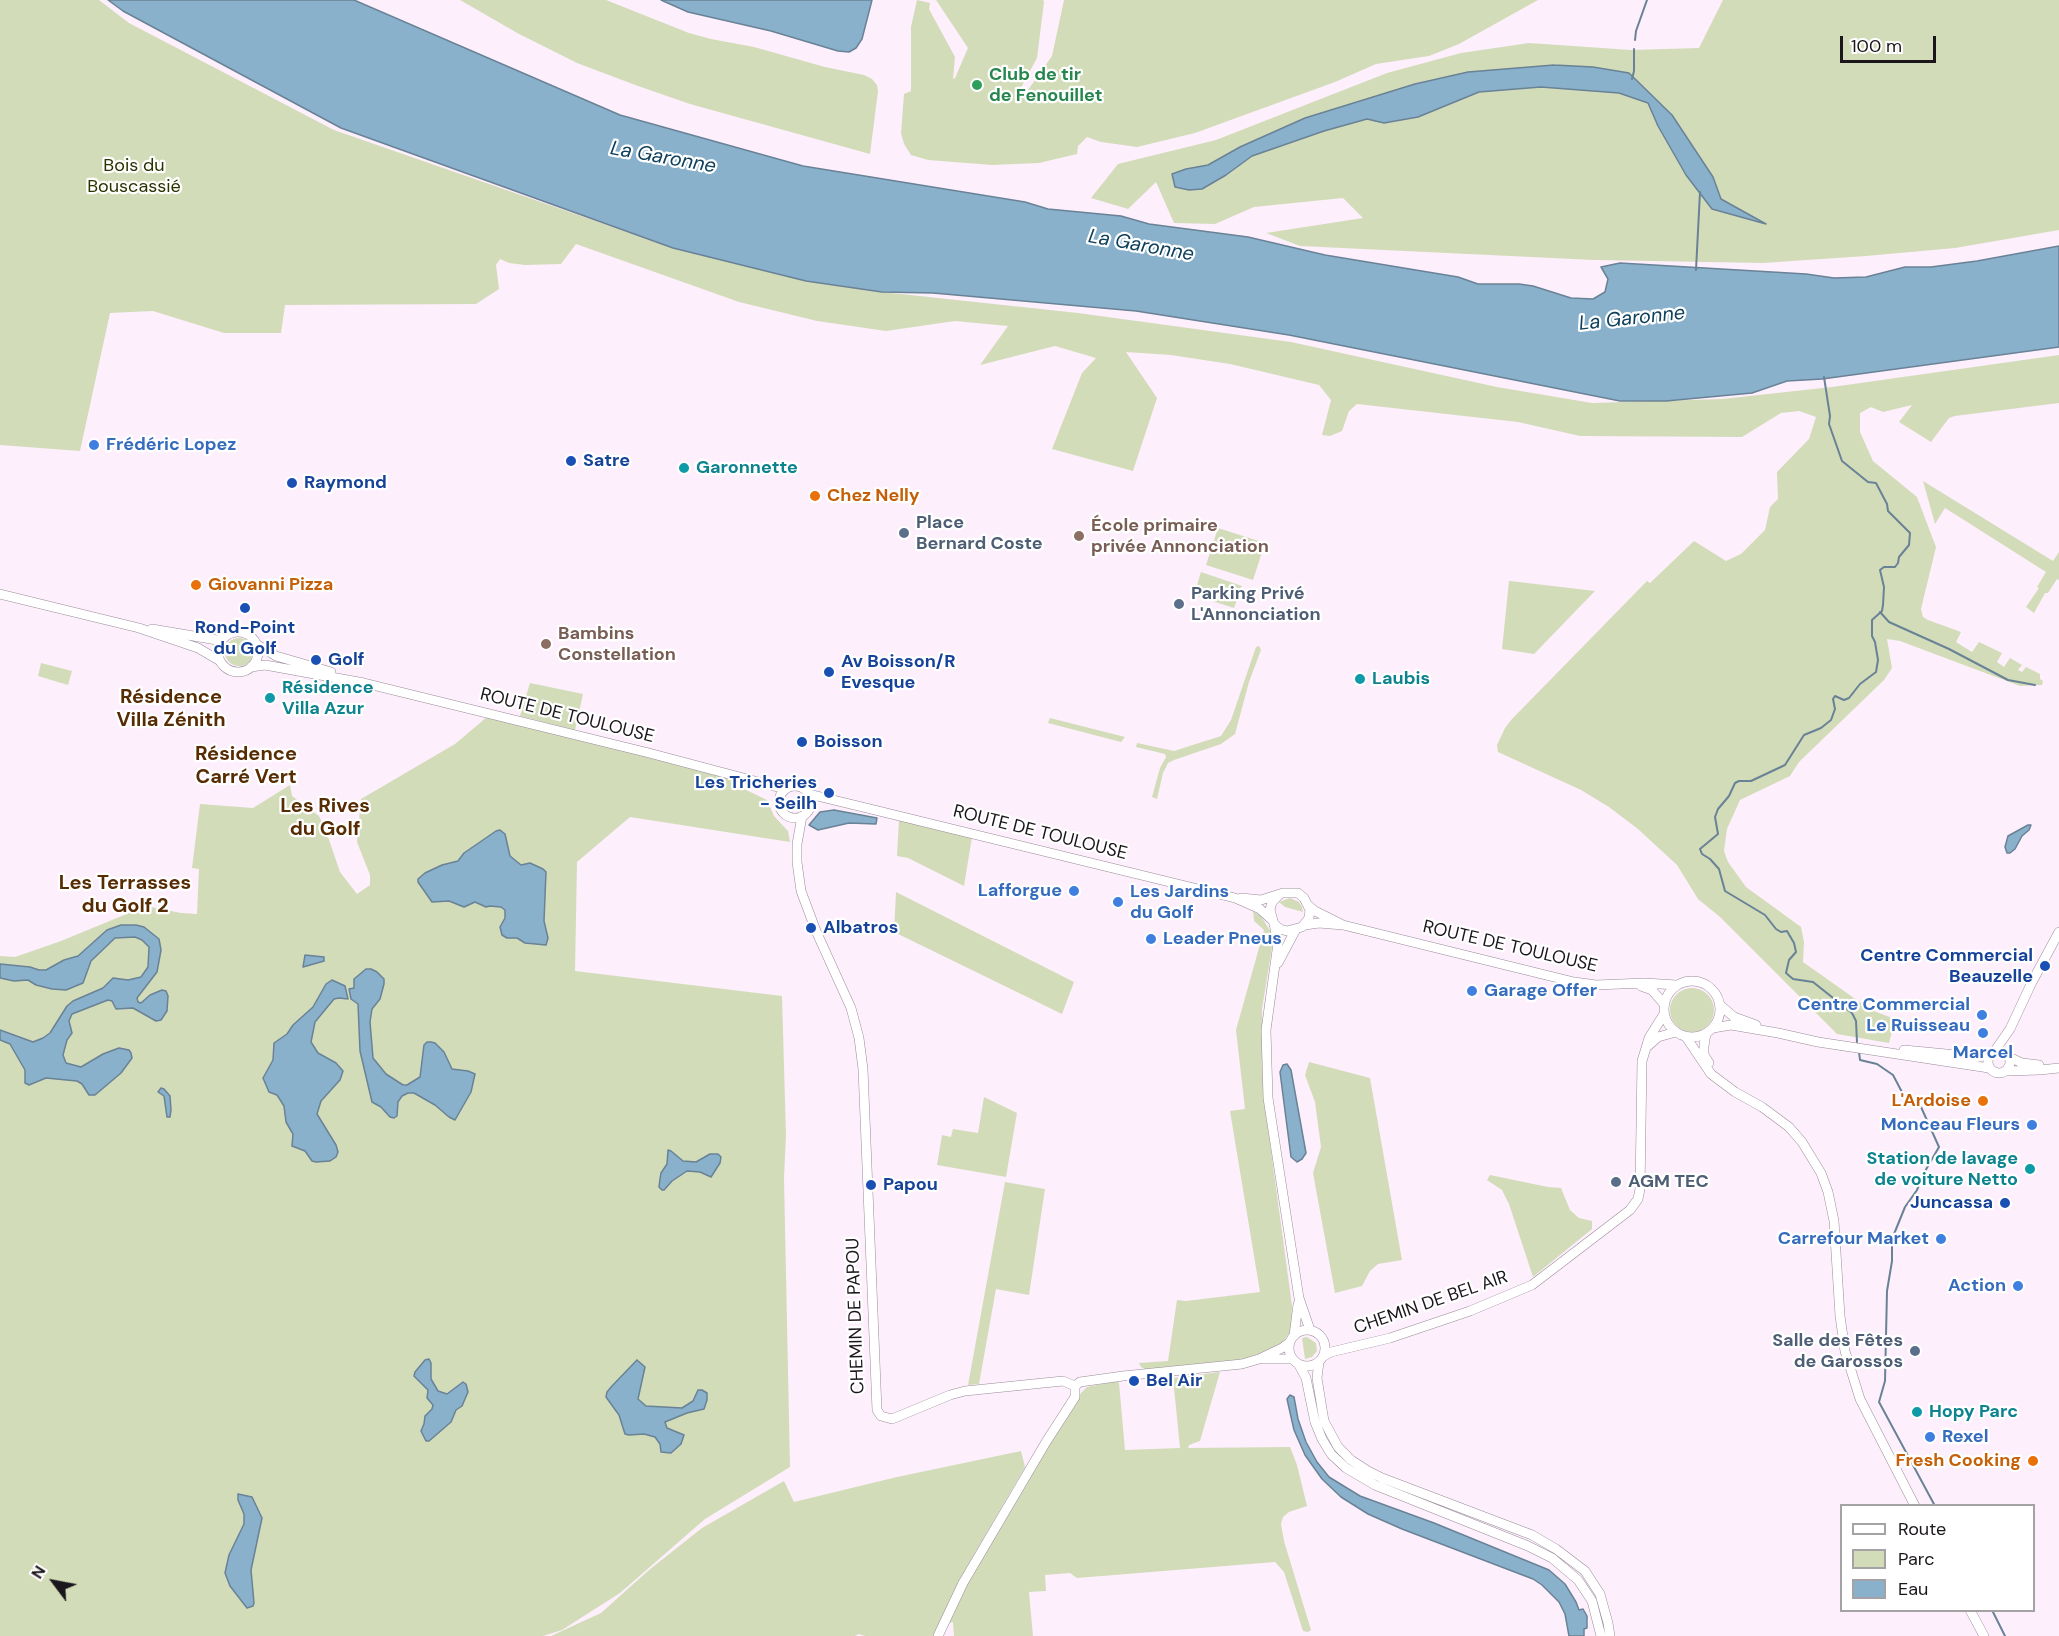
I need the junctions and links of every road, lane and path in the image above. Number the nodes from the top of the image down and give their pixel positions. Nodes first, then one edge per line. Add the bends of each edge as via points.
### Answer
1 (0, 594) edge
2 (139, 628) junction
3 (224, 638) junction
4 (256, 644) junction
5 (220, 661) junction
6 (251, 667) junction
7 (364, 683) junction
8 (761, 784) junction
9 (785, 789) junction
10 (809, 794) junction
11 (837, 801) junction
12 (779, 802) junction
13 (810, 806) junction
14 (802, 816) junction
15 (790, 817) junction
16 (797, 844) junction
17 (1278, 896) junction
18 (1235, 898) junction
19 (1309, 906) junction
20 (1273, 922) junction
21 (1305, 925) junction
22 (1343, 925) junction
23 (1295, 931) junction
24 (2059, 932) edge
25 (1276, 968) junction
26 (1636, 984) junction
27 (1676, 985) junction
28 (1720, 1005) junction
29 (1664, 1009) junction
30 (2010, 1029) junction
31 (1710, 1030) junction
32 (1676, 1032) junction
33 (1778, 1033) junction
34 (1686, 1037) junction
35 (1646, 1047) junction
36 (1866, 1050) junction
37 (1993, 1053) junction
38 (2009, 1056) junction
39 (1989, 1068) junction
40 (2059, 1068) edge
41 (2007, 1071) junction
42 (1722, 1083) junction
43 (1299, 1298) junction
44 (1310, 1330) junction
45 (1292, 1339) junction
46 (1325, 1344) junction
47 (1339, 1350) junction
48 (1259, 1359) junction
49 (1322, 1359) junction
50 (1296, 1362) junction
51 (1075, 1386) junction
52 (1914, 1504) edge
53 (1971, 1612) edge
54 (938, 1636) edge
55 (1601, 1636) edge
56 (1610, 1636) edge
57 (1983, 1636) edge

1 - 2 main road
2 - 3 main road
2 - 5 main road via 209,652
3 - 4 main road via 241,632
3 - 5 main road via 218,652
4 - 6 main road via 257,659
4 - 7 main road, ROUTE DE TOULOUSE via 276,656
5 - 6 main road via 235,672
6 - 7 main road, ROUTE DE TOULOUSE via 266,665
7 - 8 main road, ROUTE DE TOULOUSE
8 - 9 main road, ROUTE DE TOULOUSE
8 - 12 main road, ROUTE DE TOULOUSE
9 - 10 main road via 799,786
9 - 12 main road
10 - 11 main road, ROUTE DE TOULOUSE
10 - 13 main road
11 - 13 main road, ROUTE DE TOULOUSE
11 - 18 main road, ROUTE DE TOULOUSE
12 - 15 main road
13 - 14 main road
14 - 15 main road
14 - 16 main road, CHEMIN DE PAPOU
15 - 16 main road, CHEMIN DE PAPOU
16 - 51 main road, CHEMIN DE PAPOU via 799,881 807,908 847,997 859,1038 877,1410 881,1416 892,1419 965,1391 1063,1381
17 - 18 main road, ROUTE DE TOULOUSE via 1261,900
17 - 19 main road via 1298,893
17 - 20 main road via 1270,906
18 - 20 main road, ROUTE DE TOULOUSE via 1260,909
19 - 21 main road
19 - 22 main road, ROUTE DE TOULOUSE
20 - 23 main road via 1284,931
20 - 25 main road via 1278,943
21 - 22 main road, ROUTE DE TOULOUSE
21 - 23 main road
22 - 26 main road, ROUTE DE TOULOUSE via 1574,982
23 - 25 main road
24 - 30 main road
25 - 43 main road via 1266,1030 1266,1075
26 - 27 main road, ROUTE DE TOULOUSE
26 - 29 main road via 1652,990
27 - 28 main road via 1701,982 1717,995
27 - 29 main road via 1668,993
28 - 31 main road via 1719,1017
28 - 33 main road via 1734,1017
29 - 32 main road via 1668,1024
29 - 35 main road, CHEMIN DE BEL AIR
30 - 37 main road
30 - 38 main road
31 - 33 main road via 1731,1025
31 - 34 main road via 1697,1037
31 - 42 main road via 1704,1055
32 - 34 main road
32 - 35 main road via 1658,1037
33 - 36 main road
34 - 42 main road via 1711,1074
35 - 47 main road, CHEMIN DE BEL AIR via 1642,1061 1640,1189 1630,1210 1532,1285 1470,1311
36 - 37 main road via 1890,1048 1978,1057
36 - 39 main road
37 - 38 main road via 2002,1051
37 - 39 main road
38 - 40 main road via 2022,1063
38 - 41 main road
39 - 41 main road via 1996,1073
40 - 41 main road
42 - 52 main road via 1789,1127 1821,1173 1834,1221 1845,1351 1860,1399
43 - 44 main road
43 - 45 main road
44 - 45 main road
44 - 46 main road
45 - 48 main road
45 - 50 main road via 1289,1351
46 - 47 main road, CHEMIN DE BEL AIR
46 - 49 main road
47 - 49 main road, CHEMIN DE BEL AIR
48 - 50 main road
48 - 51 main road via 1080,1382
49 - 50 main road via 1308,1367
49 - 56 main road via 1317,1378 1324,1421 1338,1447 1382,1478 1532,1535 1556,1549 1585,1571 1600,1594
50 - 55 main road via 1306,1378 1322,1439 1346,1468 1375,1485 1552,1558 1578,1580 1592,1601
51 - 54 main road via 1072,1402 963,1583
53 - 57 main road

